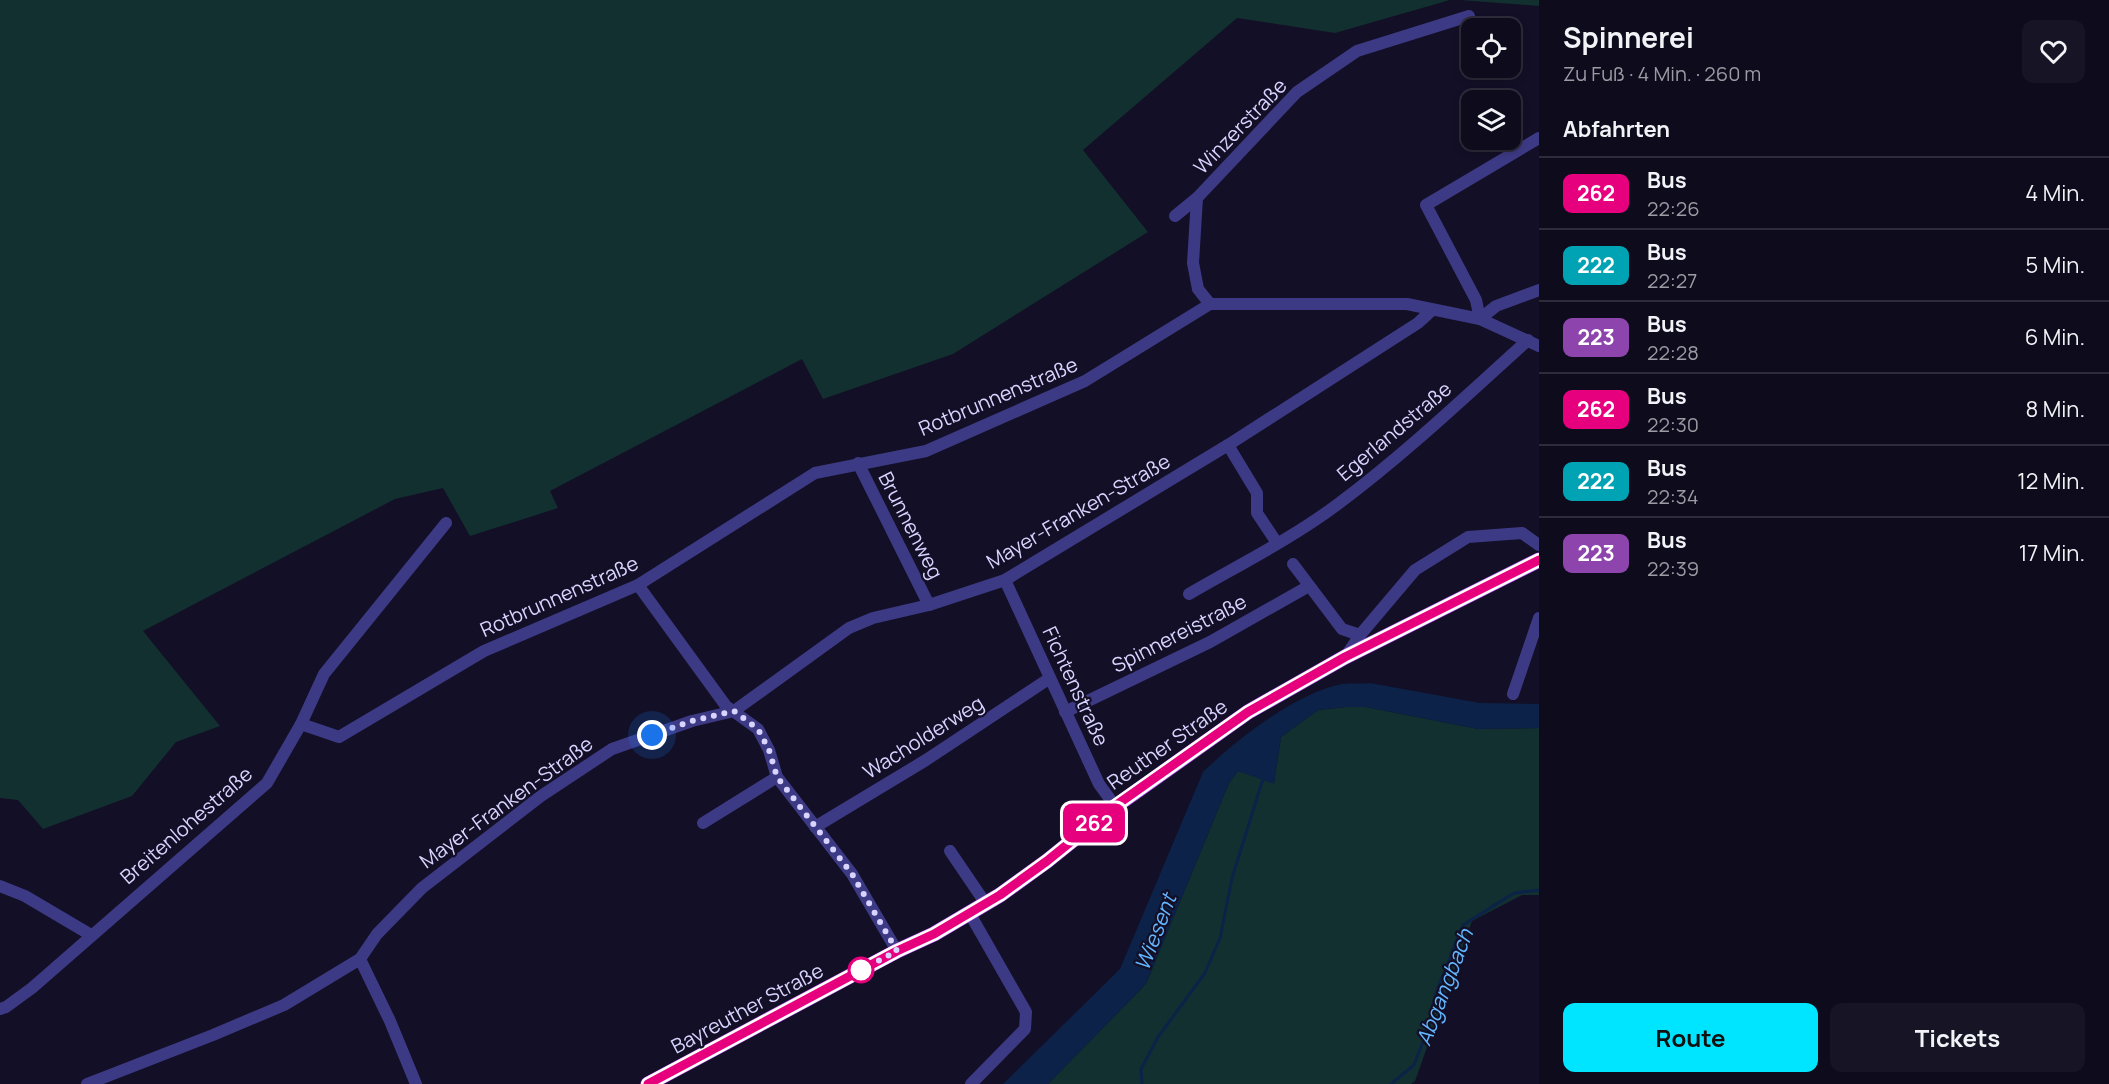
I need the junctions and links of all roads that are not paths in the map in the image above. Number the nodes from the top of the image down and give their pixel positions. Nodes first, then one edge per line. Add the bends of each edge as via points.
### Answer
1 (1469, 16) dead end
2 (1539, 138) edge
3 (1197, 198) junction
4 (1175, 216) dead end
5 (1539, 291) edge
6 (1210, 304) junction
7 (1431, 310) junction
8 (1480, 319) junction
9 (1534, 343) edge
10 (1228, 445) junction
11 (858, 463) junction
12 (446, 523) dead end
13 (1277, 543) junction
14 (1539, 545) edge
15 (1539, 560) edge
16 (1293, 564) dead end
17 (1005, 580) junction
18 (638, 585) junction
19 (1309, 586) junction
20 (1189, 594) dead end
21 (929, 605) junction
22 (1539, 618) edge
23 (1360, 635) junction
24 (1536, 637) edge
25 (1345, 657) junction
26 (1050, 678) junction
27 (1514, 694) dead end
28 (734, 711) junction
29 (1065, 712) junction
30 (301, 724) junction
31 (777, 777) junction
32 (1115, 806) junction
33 (703, 823) dead end
34 (815, 827) junction
35 (950, 851) dead end
36 (0, 886) edge
37 (986, 904) junction
38 (970, 914) junction
39 (91, 935) junction
40 (897, 951) junction
41 (360, 959) junction
42 (0, 1009) edge
43 (87, 1084) edge
44 (416, 1084) edge
45 (648, 1084) edge
46 (971, 1084) edge

1 - 3 street, Winzerstraße via 1357,51 1297,92
2 - 8 street via 1426,205 1476,300
3 - 4 street, Winzerstraße
3 - 6 street via 1193,263 1198,289
5 - 8 street via 1496,306
6 - 7 street via 1407,304
6 - 11 street, Rotbrunnenstraße via 1085,381 926,451
7 - 8 street
7 - 10 street, Mayer-Franken-Straße via 1418,323
8 - 9 street
9 - 13 street, Egerlandstraße via 1337,505
10 - 13 street via 1257,493 1257,513
10 - 17 street, Mayer-Franken-Straße
11 - 18 street, Rotbrunnenstraße via 815,473
11 - 21 street, Brunnenweg
12 - 30 street, Breitenlohestraße via 324,674
13 - 20 street, Egerlandstraße
14 - 23 street, Reuther Straße via 1522,533 1467,537 1415,570
15 - 25 main road, Reuther Straße
16 - 19 street
17 - 21 street, Mayer-Franken-Straße
17 - 26 street, Fichtenstraße
18 - 28 street via 726,706
18 - 30 street, Rotbrunnenstraße via 484,651 339,736
19 - 23 street via 1342,629
19 - 29 street, Spinnereistraße via 1210,642
21 - 28 street, Mayer-Franken-Straße via 849,628
22 - 24 street
23 - 25 street, Reuther Straße
24 - 27 street
25 - 32 main road, Reuther Straße via 1248,712
26 - 29 street, Fichtenstraße
26 - 34 street, Wacholderweg
28 - 31 street via 758,729
28 - 41 street, Mayer-Franken-Straße via 612,749 541,796 422,888 377,934
29 - 32 street, Fichtenstraße
30 - 39 street, Breitenlohestraße via 267,783
31 - 33 street
31 - 34 street
32 - 37 main road, Reuther Straße
34 - 40 street via 852,874
35 - 37 street
36 - 39 street via 25,896
37 - 38 main road, Reuther Straße
38 - 40 main road, Reuther Straße
38 - 46 street via 1026,1012 1024,1029
39 - 42 street, Breitenlohestraße via 32,988
40 - 45 main road, Bayreuther Straße
41 - 43 street, Mayer-Franken-Straße via 284,1005
41 - 44 street

